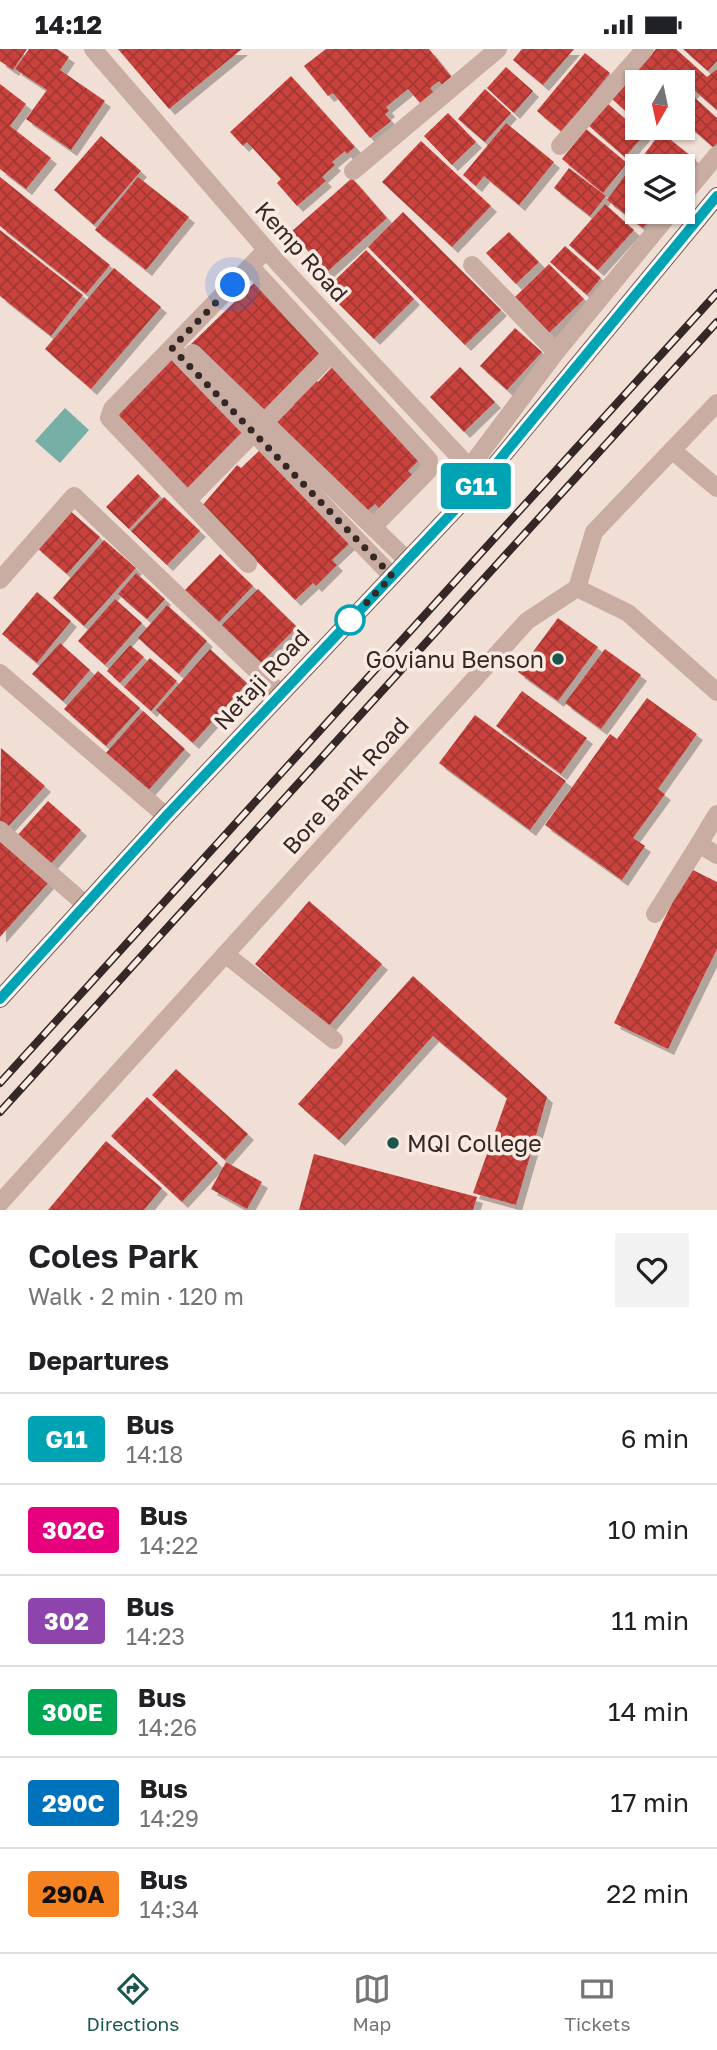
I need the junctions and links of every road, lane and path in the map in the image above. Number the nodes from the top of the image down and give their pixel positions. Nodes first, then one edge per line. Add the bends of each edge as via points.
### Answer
1 (93, 49) edge
2 (498, 49) edge
3 (645, 49) edge
4 (560, 146) dead end
5 (717, 155) edge
6 (354, 171) dead end
7 (695, 181) edge
8 (717, 196) edge
9 (661, 224) edge
10 (266, 250) junction
11 (472, 265) dead end
12 (251, 267) junction
13 (176, 344) junction
14 (556, 352) junction
15 (331, 354) junction
16 (717, 403) edge
17 (259, 427) junction
18 (672, 450) junction
19 (476, 474) junction
20 (717, 488) edge
21 (188, 501) junction
22 (373, 527) junction
23 (407, 560) junction
24 (248, 564) dead end
25 (392, 576) junction
26 (0, 580) edge
27 (577, 588) junction
28 (0, 673) edge
29 (717, 692) edge
30 (281, 694) junction
31 (717, 814) edge
32 (166, 816) junction
33 (0, 830) edge
34 (699, 844) junction
35 (717, 855) edge
36 (86, 905) junction
37 (655, 914) dead end
38 (225, 954) junction
39 (0, 999) edge
40 (334, 1040) dead end
41 (6, 1205) edge

1 - 10 street, Kemp Road
2 - 6 street
3 - 4 street
5 - 7 street
8 - 19 main road, Netaji Road
9 - 14 street
10 - 12 street
10 - 19 street, Kemp Road
11 - 14 street
12 - 13 street
12 - 15 street
13 - 17 street
13 - 21 street via 112,409 109,418
14 - 19 street
15 - 17 street
15 - 22 street via 429,460 428,471
16 - 18 street
17 - 21 street
17 - 22 street
17 - 25 street
18 - 20 street
18 - 27 street via 594,532
19 - 23 main road, Netaji Road
21 - 24 street
22 - 23 street
23 - 25 main road, Netaji Road
25 - 30 main road, Netaji Road
26 - 30 street via 74,496
27 - 29 street via 628,613
27 - 38 street, Bore Bank Road via 527,621
28 - 32 street
30 - 32 main road, Netaji Road
31 - 34 street
32 - 36 main road, Netaji Road
33 - 36 street
34 - 35 street
34 - 37 street
36 - 39 main road, Netaji Road
38 - 40 street
38 - 41 street, Bore Bank Road

